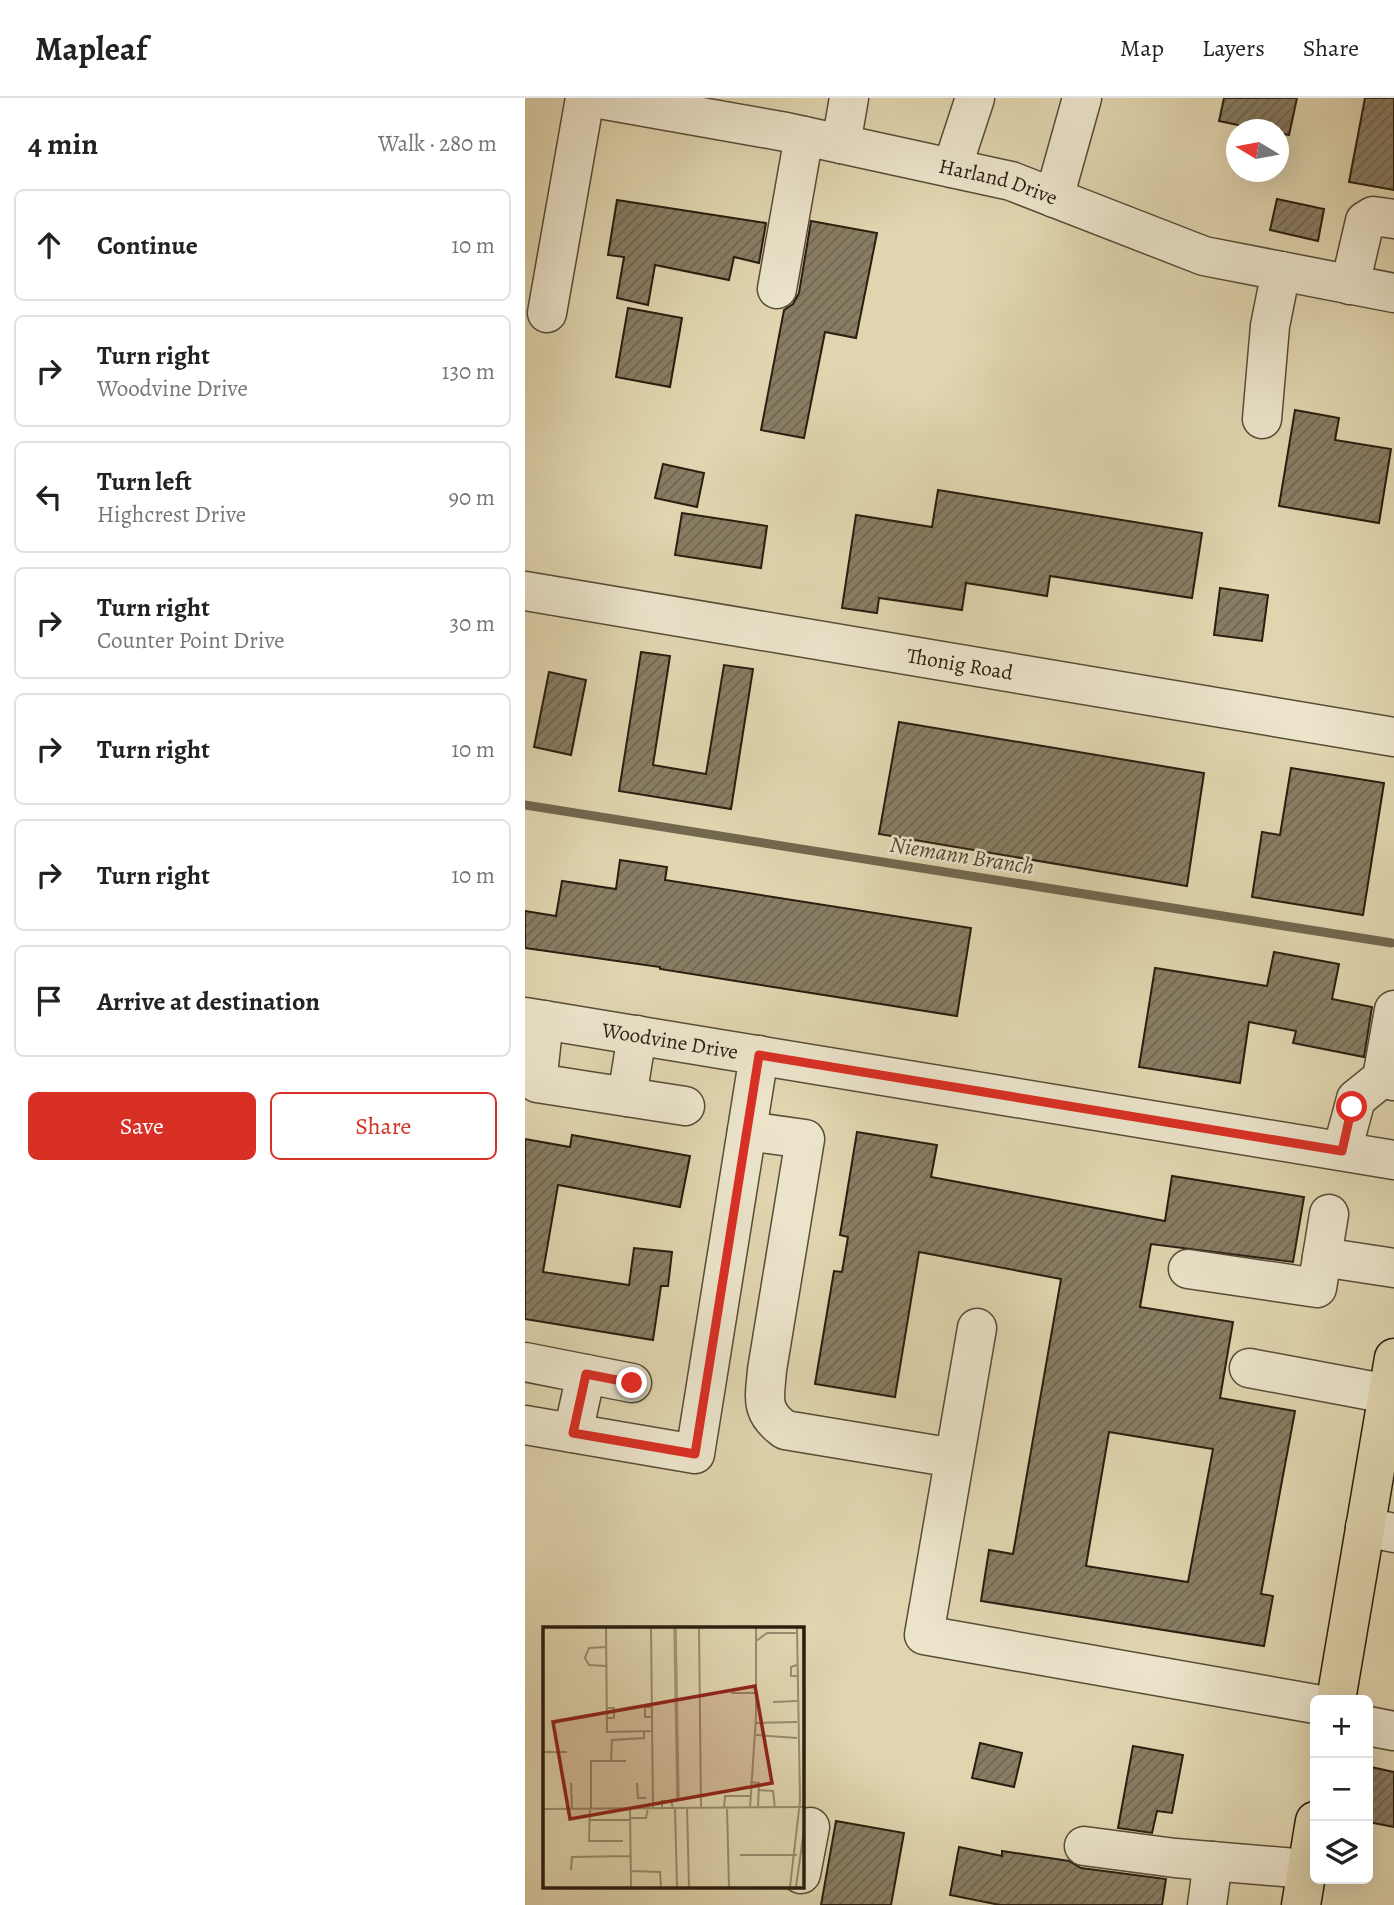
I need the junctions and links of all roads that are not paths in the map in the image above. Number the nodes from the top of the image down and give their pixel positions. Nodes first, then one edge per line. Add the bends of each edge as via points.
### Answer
1 (585, 98) edge
2 (594, 98) edge
3 (849, 98) edge
4 (975, 98) edge
5 (1082, 98) edge
6 (804, 136) junction
7 (841, 144) junction
8 (952, 168) junction
9 (1054, 198) junction
10 (1394, 219) edge
11 (1281, 271) junction
12 (1350, 285) junction
13 (778, 289) dead end
14 (1394, 293) edge
15 (547, 313) dead end
16 (1262, 419) dead end
17 (525, 591) edge
18 (1394, 737) edge
19 (1394, 1010) edge
20 (535, 1018) edge
21 (637, 1035) junction
22 (759, 1055) junction
23 (1388, 1080) edge
24 (627, 1097) junction
25 (685, 1107) dead end
26 (747, 1131) junction
27 (1342, 1151) junction
28 (1394, 1160) edge
29 (1329, 1214) dead end
30 (1322, 1257) junction
31 (1394, 1268) edge
32 (1188, 1269) dead end
33 (977, 1328) dead end
34 (525, 1363) edge
35 (1249, 1368) dead end
36 (1392, 1371) edge
37 (586, 1374) junction
38 (632, 1383) dead end
39 (525, 1425) edge
40 (573, 1433) junction
41 (954, 1458) junction
42 (1380, 1530) edge
43 (1337, 1695) edge
44 (1310, 1703) edge
45 (1373, 1727) edge
46 (1394, 1731) edge
47 (810, 1827) dead end
48 (1084, 1846) dead end
49 (1310, 1851) edge
50 (1213, 1861) junction
51 (803, 1864) edge
52 (1304, 1887) edge
53 (1207, 1905) edge

1 - 15 street
2 - 6 street, Harland Drive
3 - 7 street
4 - 8 street
5 - 9 street
6 - 7 street, Harland Drive
6 - 13 street
7 - 8 street, Harland Drive
8 - 9 street, Harland Drive via 1011,181
9 - 11 street, Harland Drive via 1205,256
10 - 12 street via 1373,216 1365,221
11 - 12 street, Harland Drive
11 - 16 street via 1270,326
12 - 14 street, Harland Drive
17 - 18 street, Thonig Road
19 - 23 street
20 - 21 street, Woodvine Drive
20 - 24 street via 537,1083
21 - 22 street, Woodvine Drive
21 - 24 street
22 - 26 street
22 - 27 street, Woodvine Drive
23 - 27 street via 1356,1099
24 - 25 street
26 - 40 street via 695,1454
26 - 41 street via 805,1139 767,1370 764,1404 770,1419 785,1430
27 - 28 street, Woodvine Drive
29 - 30 street
30 - 31 street
30 - 32 street via 1317,1288
33 - 41 street
34 - 37 street
35 - 36 street
36 - 42 main road
37 - 38 street
37 - 40 street
39 - 40 street
41 - 44 street via 924,1635
42 - 43 main road
45 - 46 street
47 - 51 street
48 - 50 street
49 - 52 main road
50 - 52 street
50 - 53 street

